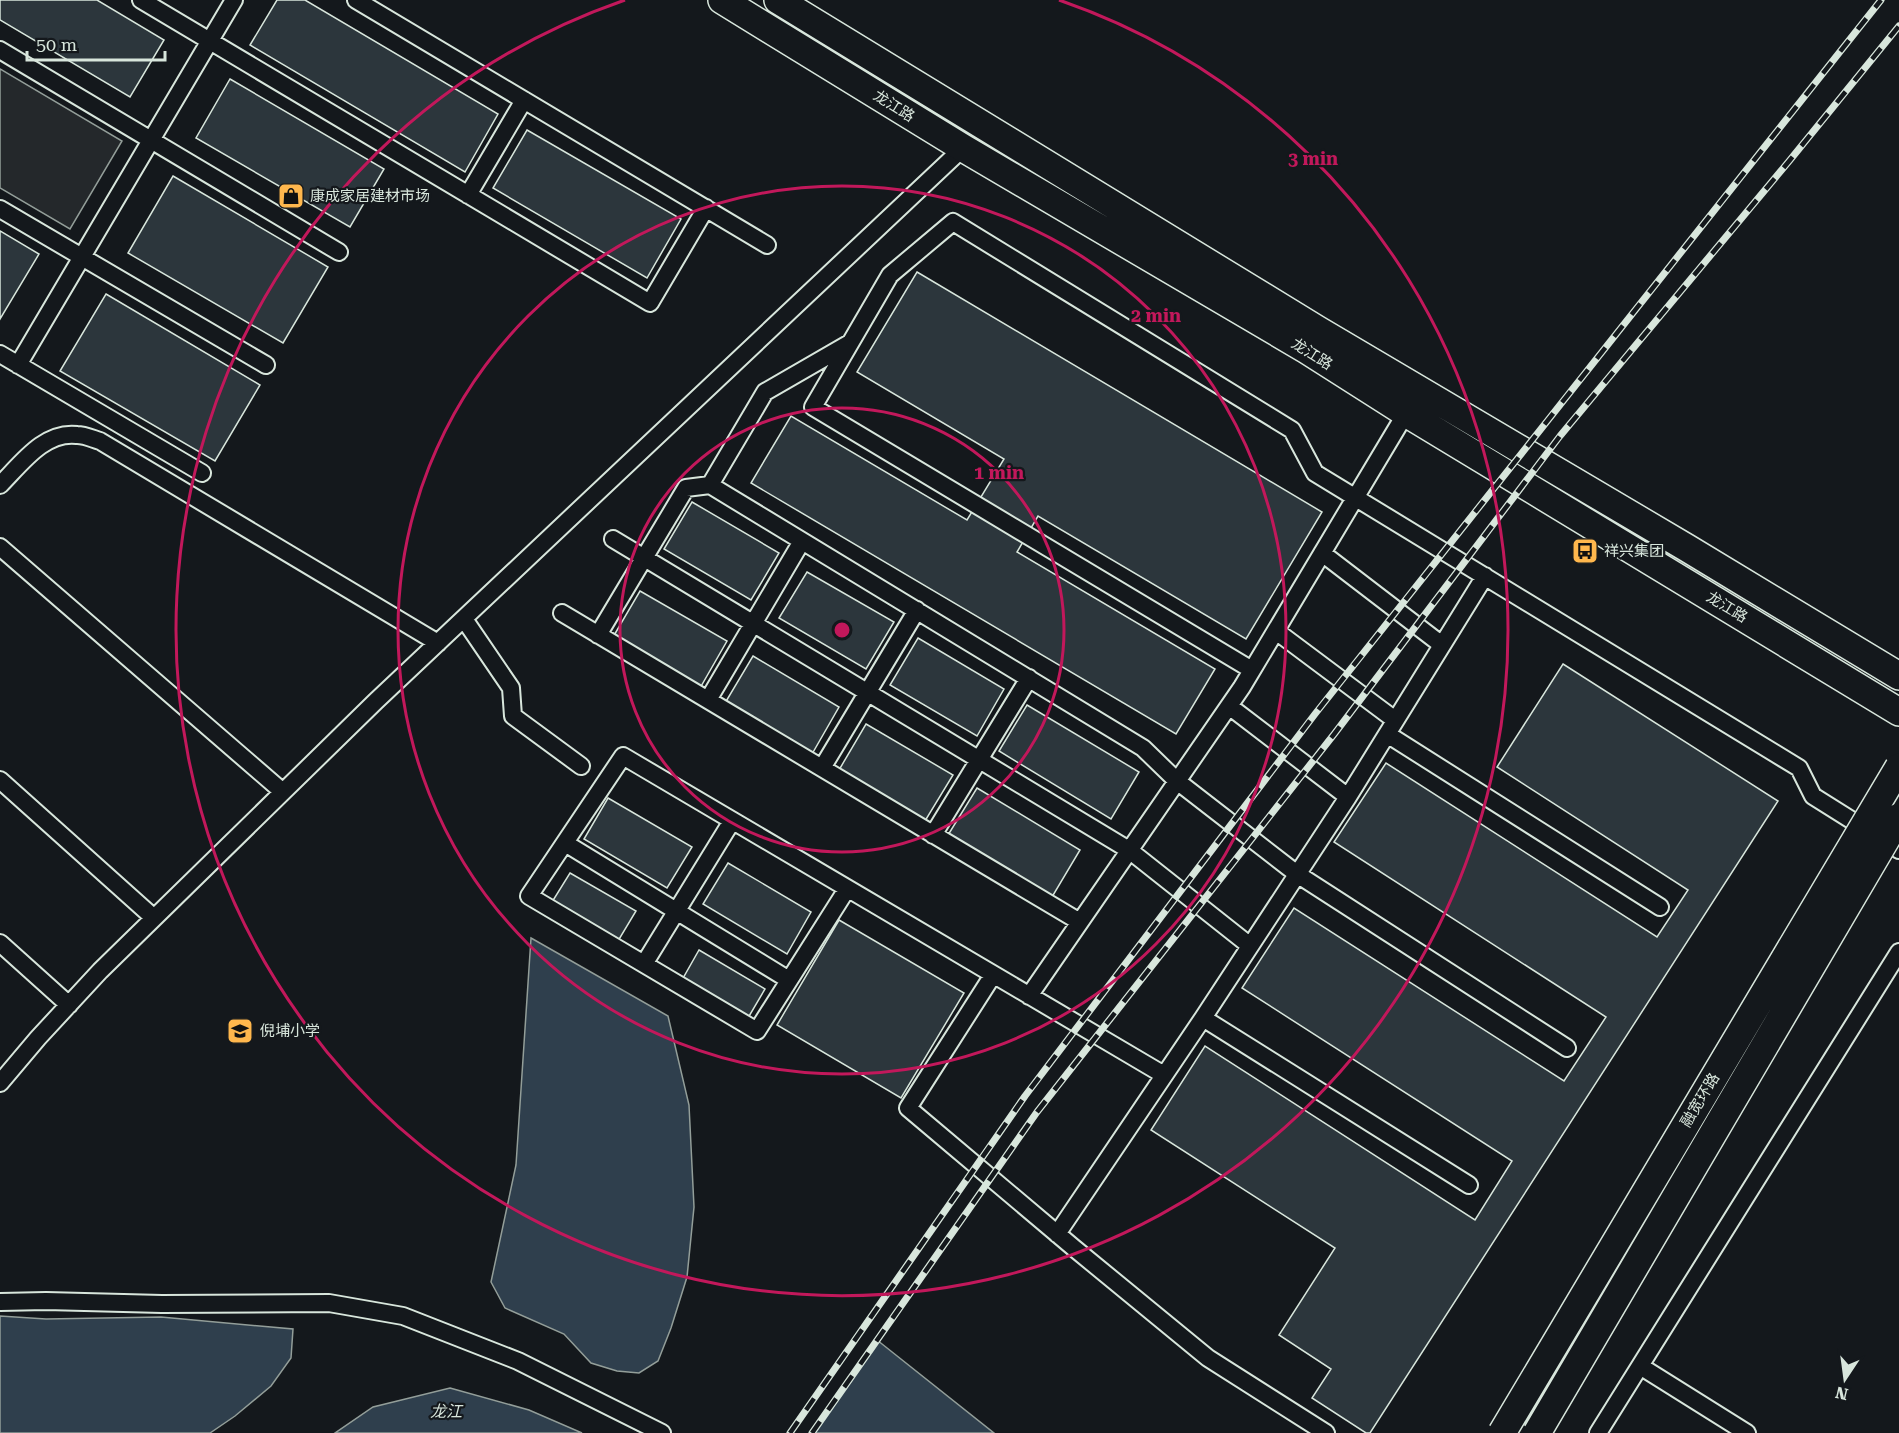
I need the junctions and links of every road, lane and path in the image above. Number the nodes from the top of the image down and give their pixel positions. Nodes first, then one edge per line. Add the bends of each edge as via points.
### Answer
1 (141, 0) edge
2 (234, 0) edge
3 (356, 0) edge
4 (722, 0) edge
5 (778, 0) edge
6 (209, 41) junction
7 (0, 50) edge
8 (524, 100) junction
9 (151, 140) junction
10 (963, 148) junction
11 (468, 195) junction
12 (0, 208) edge
13 (706, 208) junction
14 (767, 245) dead end
15 (339, 252) dead end
16 (82, 256) junction
17 (851, 343) junction
18 (0, 354) edge
19 (18, 365) junction
20 (266, 365) dead end
21 (1406, 413) junction
22 (202, 473) dead end
23 (0, 485) edge
24 (710, 485) junction
25 (1356, 497) junction
26 (613, 539) dead end
27 (802, 541) junction
28 (0, 547) edge
29 (1322, 553) junction
30 (644, 558) junction
31 (1485, 576) junction
32 (916, 610) junction
33 (562, 613) dead end
34 (464, 619) junction
35 (753, 623) junction
36 (1275, 631) junction
37 (598, 635) junction
38 (438, 643) junction
39 (1442, 645) junction
40 (1252, 670) junction
41 (1899, 676) edge
42 (1029, 678) junction
43 (867, 692) junction
44 (708, 700) junction
45 (1229, 706) junction
46 (1899, 712) edge
47 (1391, 727) junction
48 (979, 760) junction
49 (581, 766) dead end
50 (1899, 767) edge
51 (822, 768) junction
52 (0, 780) edge
53 (1177, 781) junction
54 (283, 792) junction
55 (1348, 797) junction
56 (1899, 817) edge
57 (732, 821) junction
58 (933, 835) junction
59 (565, 843) junction
60 (1129, 850) junction
61 (1899, 850) edge
62 (1297, 874) junction
63 (847, 889) junction
64 (1660, 907) dead end
65 (677, 911) junction
66 (154, 918) junction
67 (1080, 922) junction
68 (0, 943) edge
69 (1249, 945) junction
70 (1899, 952) edge
71 (644, 964) junction
72 (993, 975) junction
73 (789, 980) junction
74 (1029, 996) junction
75 (69, 1005) junction
76 (1203, 1018) junction
77 (1567, 1048) dead end
78 (1164, 1075) junction
79 (0, 1083) edge
80 (1469, 1185) dead end
81 (1057, 1234) junction
82 (0, 1302) edge
83 (1640, 1366) junction
84 (662, 1433) edge
85 (1326, 1433) edge
86 (1502, 1433) edge
87 (1537, 1433) edge
88 (1598, 1433) edge
89 (1746, 1433) edge

1 - 6 street
2 - 6 street
3 - 8 street
4 - 10 main road, 龙江路
5 - 41 main road, 龙江路 via 1308,324
6 - 9 street
6 - 11 street
7 - 9 street
8 - 11 street
8 - 13 street
9 - 15 street
9 - 16 street
10 - 21 main road, 龙江路
10 - 34 street
11 - 13 street via 650,303
12 - 16 street
13 - 14 street
16 - 19 street
16 - 20 street
17 - 24 street via 765,392
17 - 25 street via 890,276 953,222 1292,430 1315,473
17 - 40 street via 813,407
18 - 19 street
19 - 22 street
21 - 25 street
21 - 46 main road, 龙江路
23 - 38 street via 42,444 59,435 76,434 100,441
24 - 27 street
24 - 30 street via 686,488
25 - 29 street
25 - 31 street
26 - 30 street
27 - 32 street
27 - 35 street
28 - 54 street
29 - 36 street
29 - 39 street
30 - 35 street
30 - 37 street
31 - 39 street
31 - 61 street via 1799,768 1813,795
32 - 42 street
32 - 43 street
33 - 37 street
34 - 38 street
34 - 49 street via 511,688 513,716
35 - 43 street
35 - 44 street
36 - 40 street
36 - 47 street
37 - 44 street
38 - 54 street
39 - 47 street
40 - 45 street
42 - 48 street
42 - 53 street via 1143,748
43 - 48 street
43 - 51 street
44 - 51 street
45 - 53 street
45 - 55 street
47 - 55 street
47 - 64 street
48 - 58 street
48 - 60 street
50 - 86 main road, 融宽环路, bridge
51 - 58 street
52 - 66 street
53 - 60 street
53 - 62 street
54 - 66 street
55 - 62 street
56 - 87 main road, 融宽环路, bridge
57 - 59 street via 623,756
57 - 63 street
57 - 65 street
58 - 67 street
59 - 65 street
59 - 71 street via 529,896
60 - 67 street
60 - 69 street
62 - 69 street
62 - 77 street
63 - 72 street
63 - 73 street
65 - 71 street
65 - 73 street
66 - 75 street
67 - 74 street
68 - 75 street
69 - 76 street
70 - 83 street
71 - 73 street via 757,1031
72 - 74 street
72 - 81 street via 908,1108
74 - 78 street
75 - 79 street
76 - 78 street
76 - 80 street
78 - 81 street
81 - 85 street via 1208,1358
82 - 84 street via 329,1303 403,1316 518,1361
83 - 88 street
83 - 89 street

